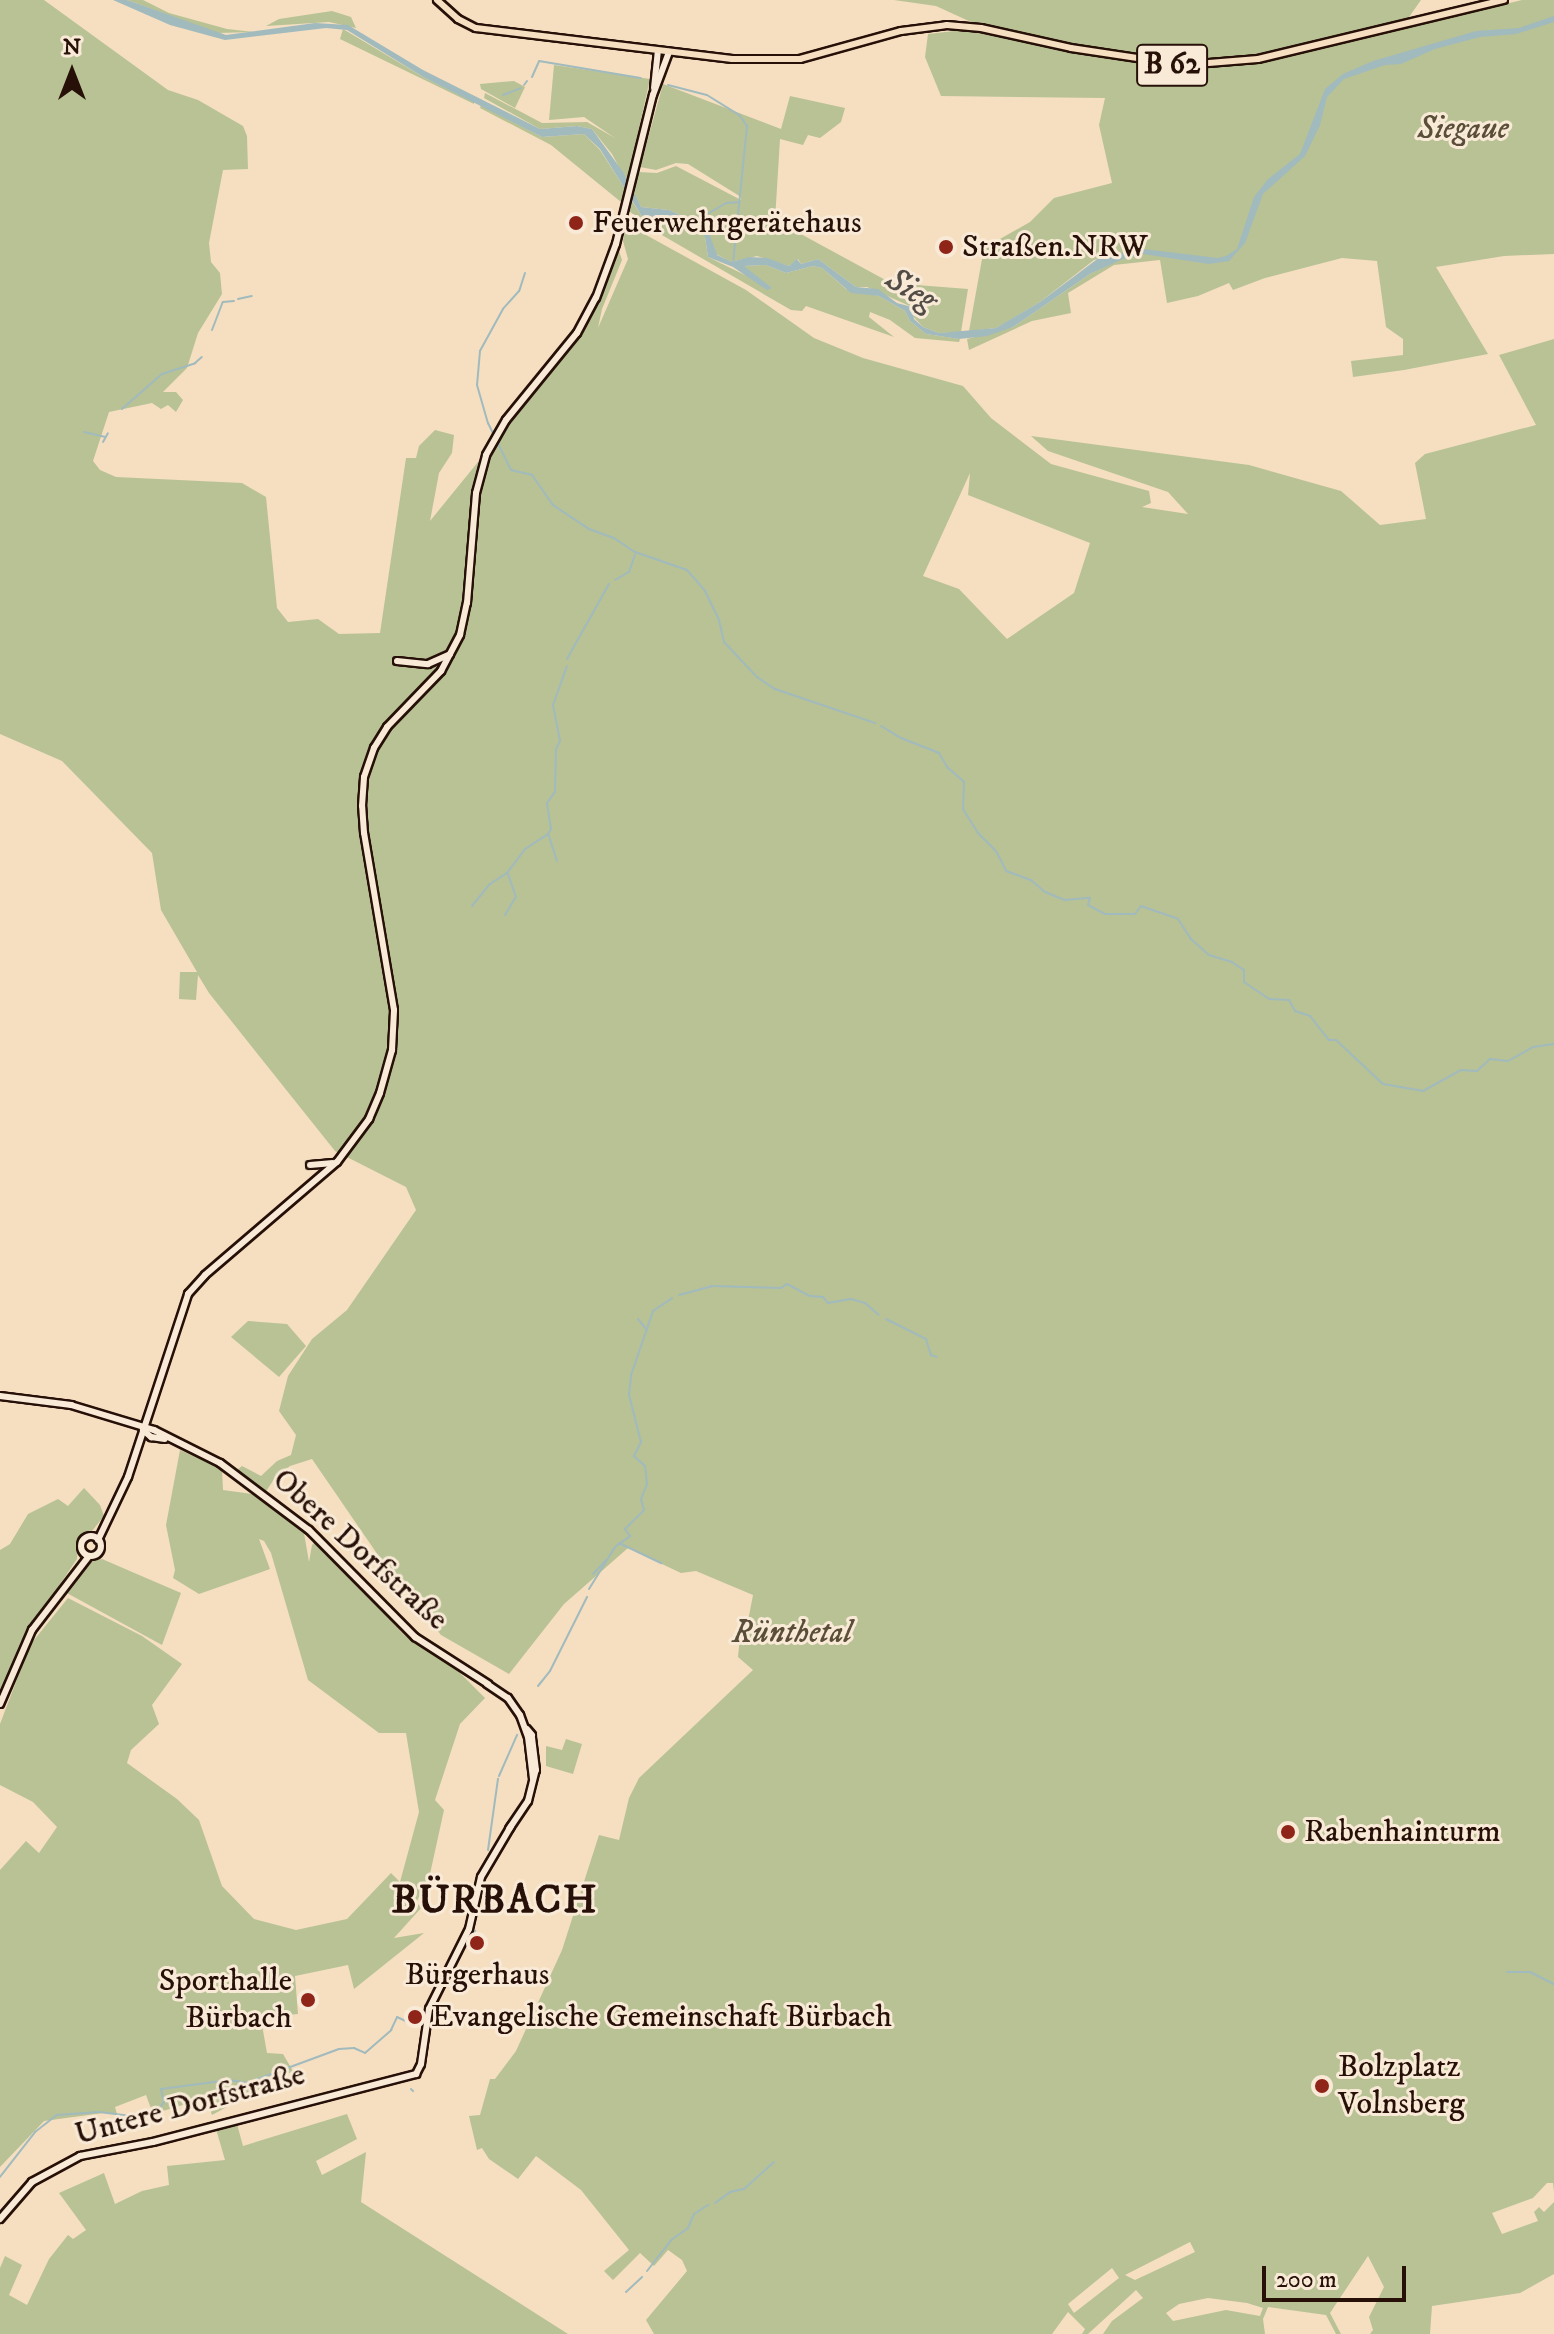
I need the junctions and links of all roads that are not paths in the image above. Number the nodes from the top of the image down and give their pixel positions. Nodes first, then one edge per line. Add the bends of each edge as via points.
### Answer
1 (437, 0) edge
2 (1501, 1) edge
3 (658, 51) junction
4 (669, 52) junction
5 (653, 95) junction
6 (453, 652) junction
7 (397, 661) dead end
8 (337, 1162) junction
9 (310, 1165) dead end
10 (0, 1396) edge
11 (143, 1430) junction
12 (96, 1538) junction
13 (86, 1555) junction
14 (0, 1704) edge
15 (413, 2076) joint
16 (0, 2219) edge

1 - 3 main road, B 62 via 476,28
2 - 4 main road, B 62 via 1258,59 1184,65 947,25 901,31 791,60
3 - 4 main road, B 62
3 - 5 street
4 - 5 street
5 - 6 street via 605,278 585,321 517,406 486,455 473,520 465,619
6 - 7 street via 428,664
6 - 8 street via 387,727 364,777 364,833 394,1010 390,1059 373,1109
8 - 9 street
8 - 11 street via 193,1286 180,1311
10 - 11 street, Obere Dorfstraße via 71,1405
11 - 12 street via 128,1477
11 - 15 street, Obere Dorfstraße via 220,1463 268,1497 318,1538 415,1637 513,1705 532,1735 536,1752 529,1793 479,1884 465,1939 429,2009 421,2064
12 - 13 street via 100,1551
12 - 13 street via 82,1541
13 - 14 street via 23,1647
15 - 16 street, Untere Dorfstraße via 80,2156 32,2182

